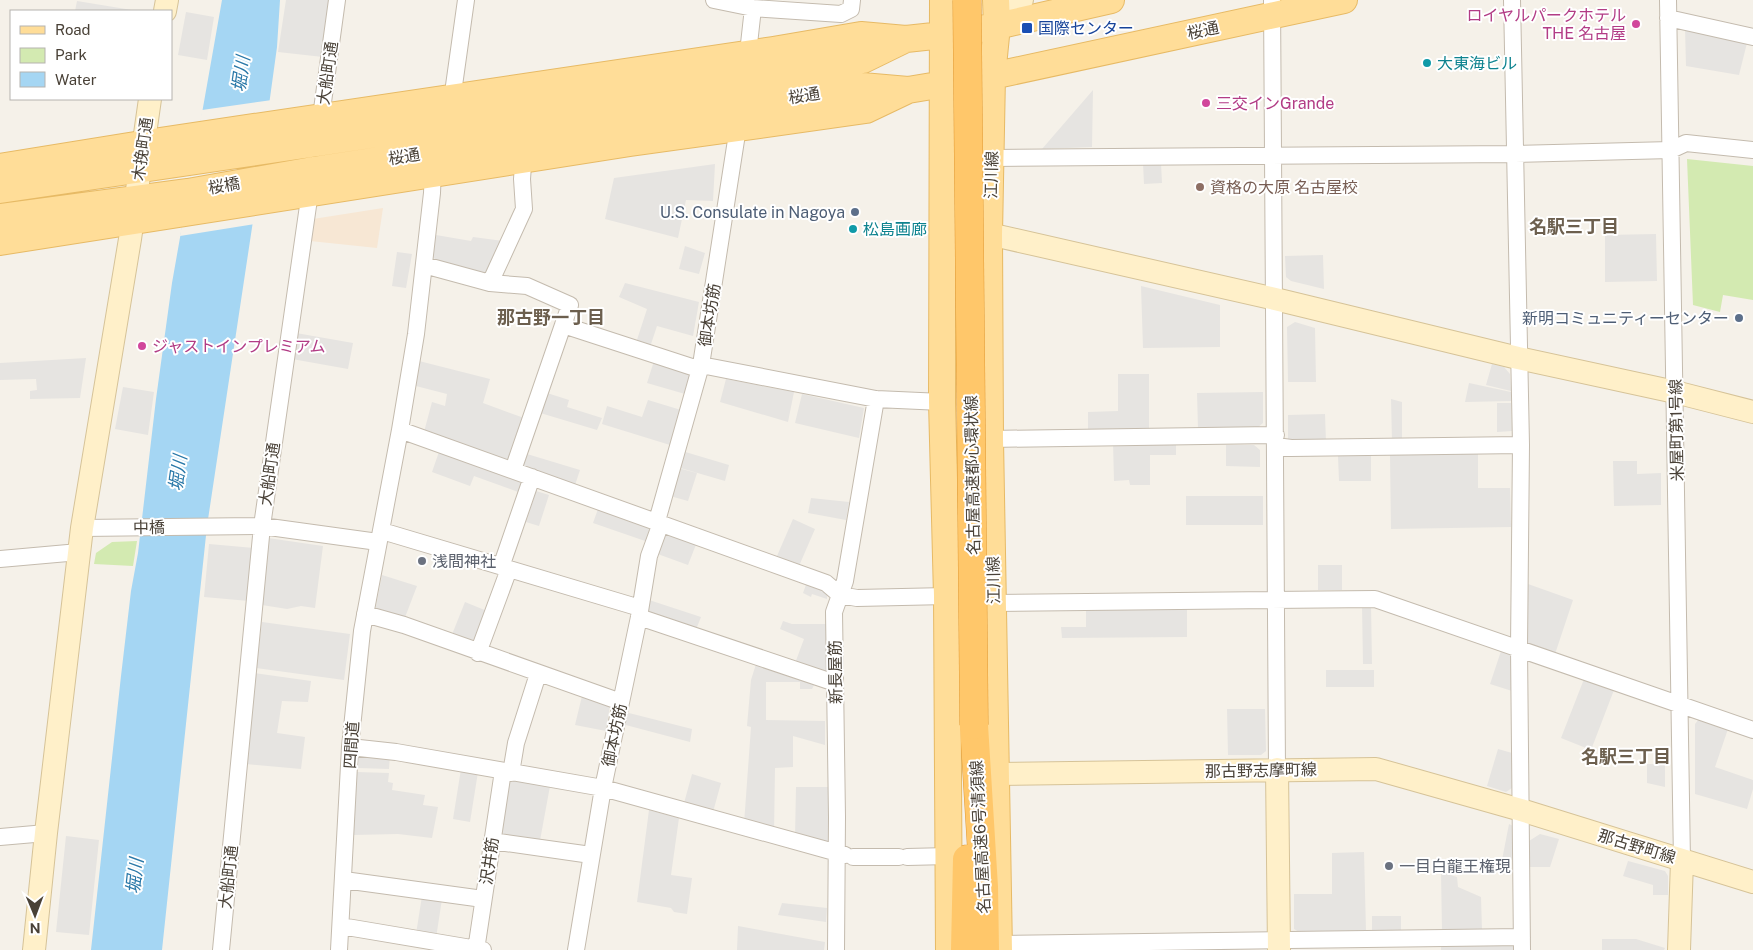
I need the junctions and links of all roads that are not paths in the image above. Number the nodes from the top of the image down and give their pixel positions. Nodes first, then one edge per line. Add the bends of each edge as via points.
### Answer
1 (337, 0) edge
2 (466, 0) edge
3 (714, 0) edge
4 (942, 0) edge
5 (967, 0) edge
6 (996, 0) edge
7 (1022, 0) edge
8 (1111, 0) edge
9 (1344, 0) edge
10 (1512, 0) edge
11 (1668, 0) edge
12 (851, 5) edge
13 (753, 8) junction
14 (1273, 8) edge
15 (1668, 18) junction
16 (996, 26) junction
17 (943, 35) junction
18 (1753, 37) edge
19 (746, 66) junction
20 (992, 76) junction
21 (943, 83) junction
22 (452, 98) junction
23 (150, 100) edge
24 (740, 116) junction
25 (321, 118) junction
26 (450, 123) junction
27 (267, 138) junction
28 (143, 144) junction
29 (318, 144) junction
30 (524, 149) junction
31 (1671, 150) junction
32 (1753, 150) edge
33 (1515, 154) junction
34 (1273, 156) junction
35 (991, 158) junction
36 (432, 163) junction
37 (0, 167) edge
38 (139, 170) junction
39 (312, 182) junction
40 (0, 190) edge
41 (260, 191) joint
42 (134, 210) junction
43 (0, 217) edge
44 (989, 234) junction
45 (0, 242) edge
46 (424, 264) junction
47 (490, 283) junction
48 (1275, 299) junction
49 (563, 325) junction
50 (1518, 358) junction
51 (701, 365) junction
52 (1675, 392) junction
53 (876, 399) junction
54 (942, 402) junction
55 (1753, 412) edge
56 (400, 430) junction
57 (990, 440) junction
58 (1276, 441) junction
59 (1521, 445) junction
60 (513, 470) junction
61 (532, 477) junction
62 (659, 522) junction
63 (262, 526) junction
64 (82, 528) junction
65 (380, 536) junction
66 (78, 552) junction
67 (0, 559) edge
68 (505, 568) junction
69 (840, 595) junction
70 (947, 596) junction
71 (1277, 599) junction
72 (993, 603) junction
73 (640, 613) junction
74 (365, 614) junction
75 (1519, 648) junction
76 (478, 653) junction
77 (538, 674) junction
78 (835, 683) junction
79 (621, 702) junction
80 (1680, 705) junction
81 (974, 725) junction
82 (1753, 730) edge
83 (350, 747) junction
84 (1277, 769) junction
85 (507, 772) junction
86 (996, 774) junction
87 (603, 788) junction
88 (1521, 810) junction
89 (46, 833) junction
90 (0, 838) edge
91 (492, 841) junction
92 (591, 855) junction
93 (845, 855) junction
94 (949, 856) junction
95 (1682, 860) junction
96 (344, 880) junction
97 (1753, 882) edge
98 (483, 899) junction
99 (341, 926) junction
100 (1522, 944) edge
101 (418, 945) edge
102 (1279, 945) edge
103 (995, 948) edge
104 (34, 950) edge
105 (221, 950) edge
106 (339, 950) edge
107 (478, 950) edge
108 (576, 950) edge
109 (836, 950) edge
110 (949, 950) edge
111 (965, 950) edge
112 (1679, 950) edge

1 - 25 street, 大船町通
2 - 22 street
3 - 13 street
4 - 17 main road
5 - 81 highway, 名古屋高速都心環状線, bridge
6 - 16 main road, 江川線
7 - 16 street
8 - 16 main road, 桜通
9 - 14 main road, 桜通
10 - 33 street
11 - 15 street, 米屋町第1号線
12 - 13 street via 841,14
13 - 19 street
14 - 20 main road, 桜通
14 - 34 street
15 - 18 street
15 - 31 street, 米屋町第1号線
16 - 17 main road, 桜通
16 - 20 main road, 江川線
17 - 19 main road, 桜通 via 906,39 863,60
17 - 21 main road
19 - 22 main road
19 - 26 main road, 桜通
20 - 21 main road, 桜通
20 - 35 main road, 江川線
21 - 24 main road, 桜通 via 908,90 862,86
21 - 54 main road
22 - 25 main road
22 - 26 street
23 - 28 street, 木挽町通
24 - 30 main road, 桜通
24 - 51 street, 御本坊筋
25 - 27 main road
25 - 29 street, 大船町通
26 - 29 main road, 桜通
27 - 28 main road via 198,136
27 - 29 main road, 桜通
27 - 38 main road, 桜橋 via 193,162
28 - 37 main road
28 - 38 street, 木挽町通
29 - 39 street, 大船町通
30 - 36 main road, 桜通
30 - 47 street via 524,209
31 - 32 street via 1686,143
31 - 33 street
31 - 52 street, 米屋町第1号線
33 - 34 street
33 - 50 street
34 - 35 street
34 - 48 street
35 - 44 main road, 江川線
36 - 39 main road, 桜通
36 - 46 street, 四間道
38 - 40 main road
38 - 42 street, 木挽町通
39 - 41 main road, 桜通
39 - 63 street, 大船町通
41 - 42 main road, 桜橋
42 - 43 main road
42 - 45 main road
42 - 64 street, 木挽町通
44 - 48 street
44 - 57 main road, 江川線
46 - 47 street
46 - 56 street, 四間道
47 - 49 street via 527,286 570,305
48 - 50 street
48 - 58 street
49 - 51 street via 692,367
49 - 60 street
50 - 52 street
50 - 59 street
51 - 53 street
51 - 62 street, 御本坊筋
52 - 55 street
52 - 80 street, 米屋町第1号線
53 - 54 street
53 - 69 street, 新長屋筋
54 - 70 main road
56 - 60 street
56 - 65 street, 四間道
57 - 58 street
57 - 72 main road, 江川線
58 - 59 street via 1291,448
58 - 71 street
59 - 75 street
60 - 61 street
61 - 62 street
61 - 68 street
62 - 69 street via 826,583
62 - 73 street, 御本坊筋
63 - 64 street, 中橋
63 - 65 street, 中橋
63 - 105 street, 大船町通
64 - 66 street, 木挽町通
65 - 68 street, 中橋
65 - 74 street, 四間道
66 - 67 street
66 - 89 street, 木挽町通
68 - 73 street, 中橋
68 - 76 street
69 - 70 street via 857,598
69 - 78 street, 新長屋筋 via 834,612
70 - 94 main road
71 - 72 street
71 - 75 street via 1375,599
71 - 84 street
72 - 86 main road, 江川線
73 - 78 street, 中橋
73 - 79 street, 御本坊筋
74 - 76 street
74 - 83 street, 四間道
75 - 80 street
75 - 88 street
76 - 77 street
77 - 79 street
77 - 85 street, 沢井筋
78 - 93 street, 新長屋筋
79 - 87 street, 御本坊筋
80 - 82 street
80 - 95 street, 米屋町第1号線
81 - 103 highway, 名古屋高速6号清須線 via 984,888
81 - 111 highway, 名古屋高速都心環状線 via 965,887
83 - 85 street
83 - 96 street, 四間道
84 - 86 street, 那古野志摩町線
84 - 88 street, 那古野志摩町線 via 1376,769
84 - 102 street
85 - 87 street
85 - 91 street, 沢井筋
86 - 103 main road, 江川線
87 - 92 street, 御本坊筋
87 - 93 street
88 - 95 street, 那古野町線
88 - 100 street
89 - 90 street
89 - 104 street, 木挽町通
91 - 92 street
91 - 98 street, 沢井筋
92 - 108 street, 御本坊筋
93 - 94 street
93 - 109 street, 新長屋筋
94 - 110 main road
95 - 97 street, 那古野町線
95 - 112 street
96 - 98 street
96 - 99 street, 四間道
98 - 107 street, 沢井筋
99 - 101 street
99 - 106 street, 四間道
100 - 102 street
101 - 107 street
102 - 103 street

